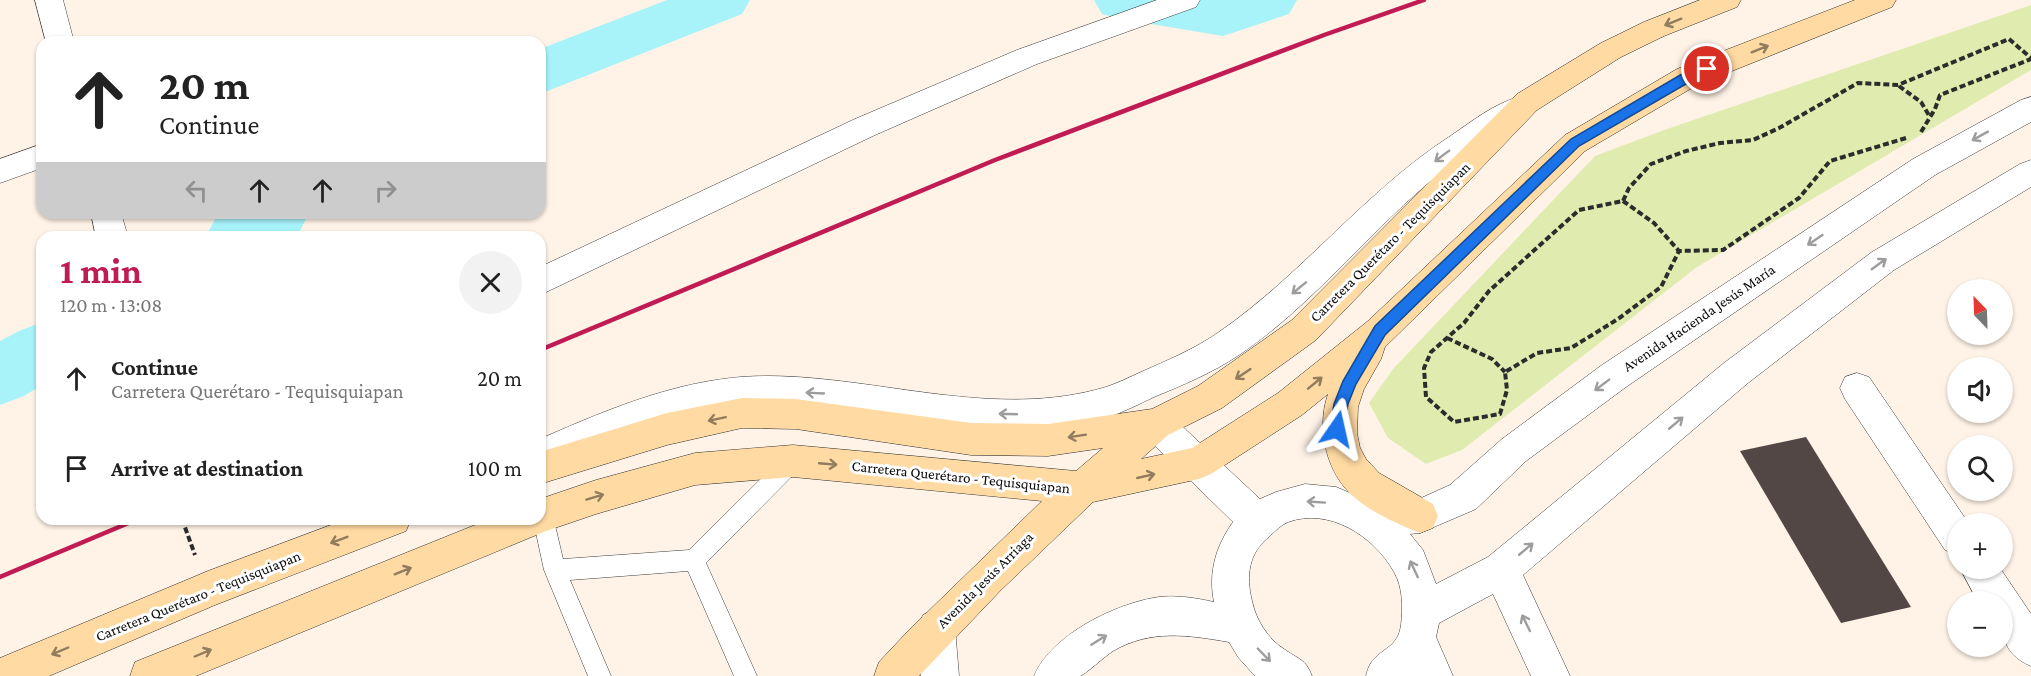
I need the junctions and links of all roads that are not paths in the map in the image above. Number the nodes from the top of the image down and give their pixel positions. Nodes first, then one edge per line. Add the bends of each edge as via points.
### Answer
1 (49, 0) edge
2 (1185, 0) edge
3 (1727, 0) edge
4 (1882, 0) edge
5 (58, 36) edge
6 (1527, 102) junction
7 (2031, 108) edge
8 (36, 158) edge
9 (0, 171) edge
10 (2031, 172) edge
11 (546, 279) edge
12 (1380, 331) junction
13 (1857, 388) dead end
14 (1156, 424) junction
15 (546, 453) edge
16 (793, 461) junction
17 (1199, 463) junction
18 (546, 466) edge
19 (1080, 488) junction
20 (546, 515) edge
21 (1420, 516) junction
22 (1371, 519) junction
23 (1257, 520) junction
24 (1947, 522) edge
25 (377, 525) edge
26 (519, 525) edge
27 (541, 525) edge
28 (694, 560) junction
29 (555, 570) junction
30 (1501, 570) junction
31 (2013, 621) edge
32 (1239, 625) junction
33 (1420, 625) junction
34 (936, 628) junction
35 (2031, 647) edge
36 (3, 676) edge
37 (149, 676) edge
38 (600, 676) edge
39 (746, 676) edge
40 (893, 676) edge
41 (940, 676) edge
42 (1053, 676) edge
43 (1293, 676) edge
44 (1385, 676) edge
45 (1434, 676) edge
46 (1551, 676) edge

1 - 5 street
2 - 11 street via 1027,57 865,127
3 -> 6 main road, Carretera Querétaro - Tequisquiapan via 1611,50
12 -> 4 main road, Carretera Querétaro - Tequisquiapan via 1575,143 1687,77
6 -> 14 main road, Carretera Querétaro - Tequisquiapan via 1304,330 1210,397
6 -> 15 street via 1437,159 1309,279 1229,344 1108,402 1040,415 968,412 846,395 767,390 702,397 637,415
7 -> 21 street, Avenida Hacienda Jesús María via 1924,167 1614,376 1514,450 1463,496
8 - 9 street
30 -> 10 street via 1736,373 1883,261
17 -> 12 main road, Carretera Querétaro - Tequisquiapan via 1290,404
12 - 21 main road via 1350,381 1337,429 1347,464 1370,488
13 - 24 street
14 - 17 street
14 -> 18 main road, Carretera Querétaro - Tequisquiapan via 1048,440 971,439 796,414 742,413 667,429
14 - 19 main road, Avenida Jesús Arriaga
16 -> 19 main road, Carretera Querétaro - Tequisquiapan
20 -> 16 main road, Carretera Querétaro - Tequisquiapan via 695,469
16 - 28 lane
19 -> 17 main road, Carretera Querétaro - Tequisquiapan
17 - 23 street
19 - 34 main road, Avenida Jesús Arriaga
21 - 22 street, Avenida Hacienda Jesús María
22 -> 23 street via 1333,503 1305,501 1280,507
33 -> 22 street via 1419,581 1406,553
23 - 32 street via 1238,546 1229,578 1231,602
25 -> 36 main road, Carretera Querétaro - Tequisquiapan via 208,589
37 -> 26 main road, Carretera Querétaro - Tequisquiapan
27 - 29 lane
28 - 29 lane
28 - 39 lane
29 - 38 lane
30 - 33 street
46 -> 30 street
31 - 35 street
42 -> 32 street via 1067,660 1135,620 1174,615
32 -> 43 street via 1266,660
33 - 44 street via 1404,661
33 - 45 street
34 - 40 main road, Avenida Jesús Arriaga
34 - 41 street

